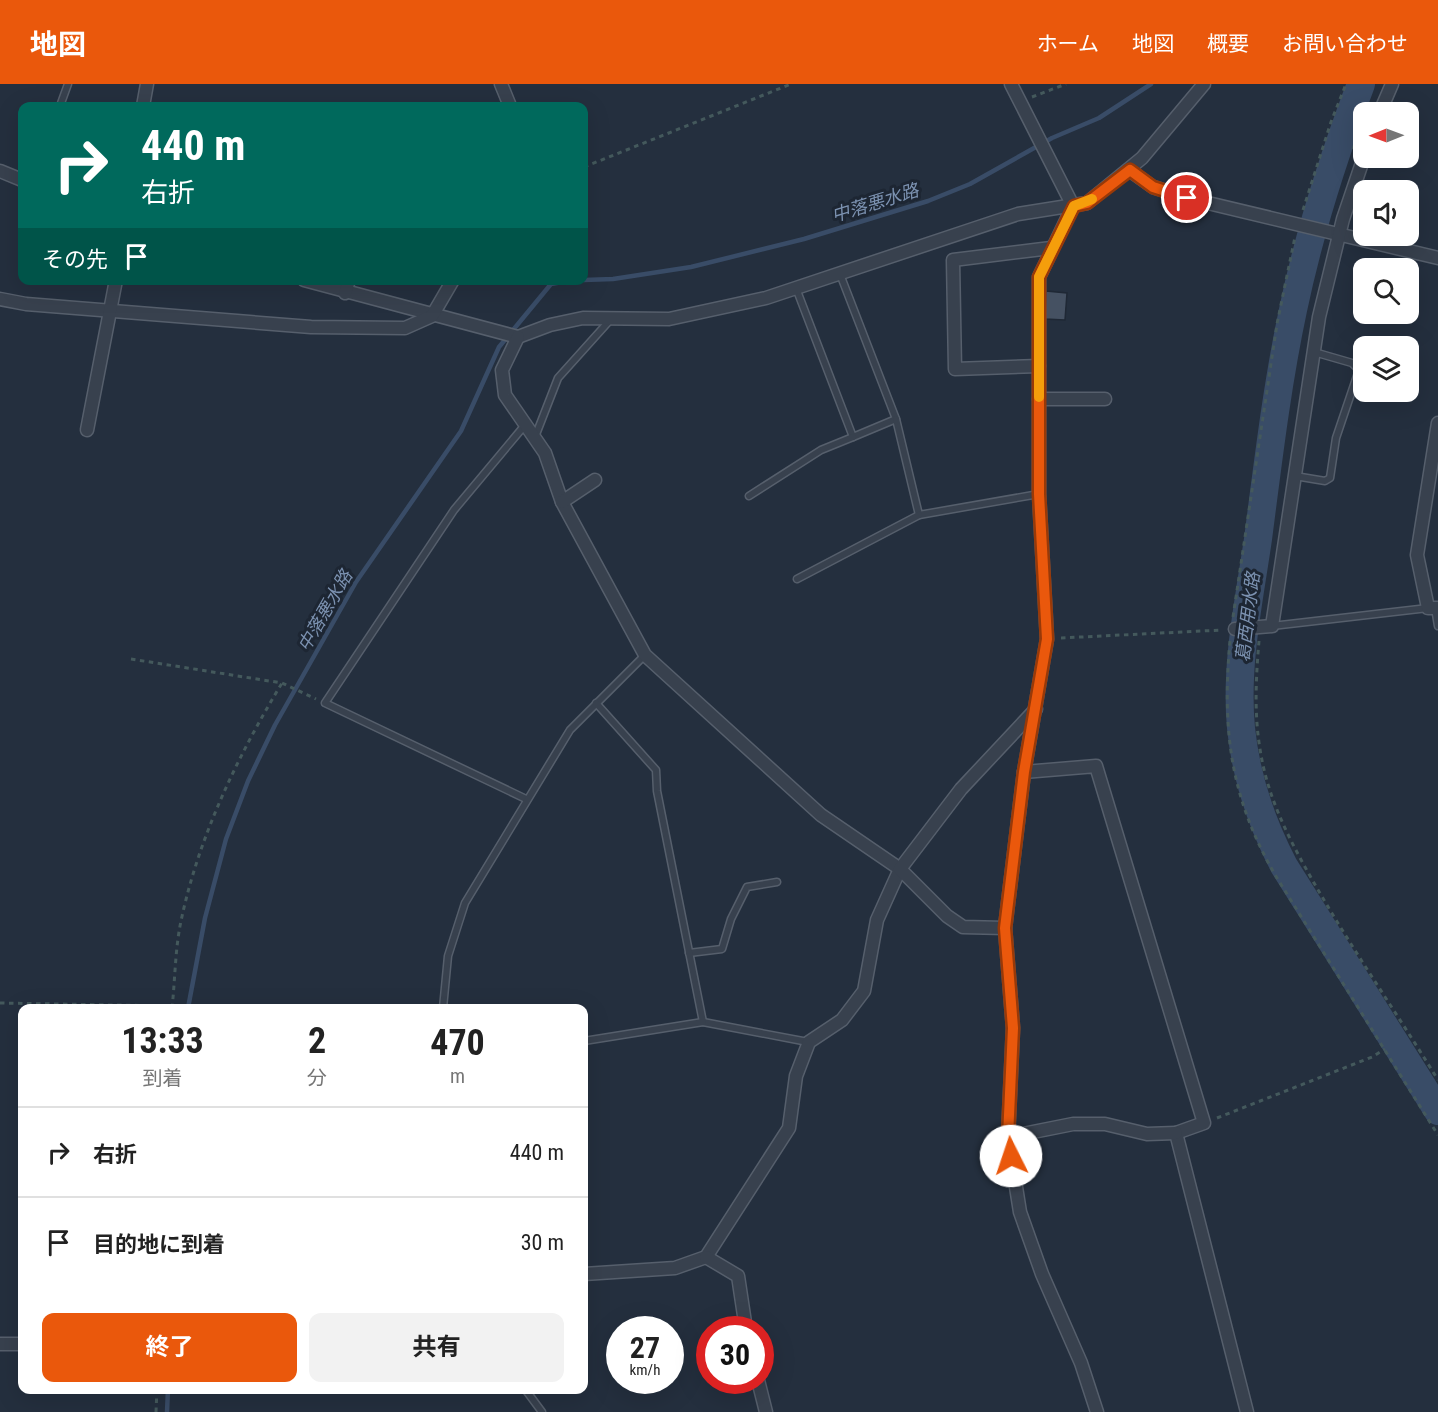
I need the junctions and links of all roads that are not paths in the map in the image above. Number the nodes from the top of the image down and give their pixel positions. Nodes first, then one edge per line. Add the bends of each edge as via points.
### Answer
1 (68, 84) edge
2 (147, 84) edge
3 (501, 84) edge
4 (1011, 84) edge
5 (1204, 84) edge
6 (1392, 84) edge
7 (61, 102) edge
8 (144, 102) edge
9 (508, 102) edge
10 (1384, 102) edge
11 (1360, 168) edge
12 (1130, 170) junction
13 (0, 171) edge
14 (18, 178) edge
15 (1074, 206) junction
16 (1339, 234) junction
17 (1051, 248) junction
18 (1438, 258) edge
19 (840, 274) junction
20 (115, 285) edge
21 (450, 285) edge
22 (347, 287) edge
23 (796, 288) junction
24 (0, 298) edge
25 (112, 311) junction
26 (432, 316) junction
27 (611, 318) junction
28 (518, 337) junction
29 (1313, 351) junction
30 (1039, 366) junction
31 (1039, 399) junction
32 (1106, 399) dead end
33 (896, 420) junction
34 (1438, 423) edge
35 (525, 425) junction
36 (87, 430) dead end
37 (853, 437) junction
38 (534, 438) junction
39 (1295, 477) junction
40 (595, 480) dead end
41 (1039, 494) junction
42 (749, 496) dead end
43 (562, 502) junction
44 (919, 515) junction
45 (797, 579) dead end
46 (1434, 608) edge
47 (1272, 626) junction
48 (1438, 626) edge
49 (1232, 629) road end
50 (645, 655) junction
51 (596, 703) junction
52 (1036, 709) junction
53 (1024, 772) junction
54 (526, 800) junction
55 (900, 869) junction
56 (777, 882) dead end
57 (1005, 928) junction
58 (689, 953) junction
59 (443, 1004) edge
60 (703, 1022) junction
61 (588, 1040) edge
62 (809, 1042) junction
63 (1176, 1132) junction
64 (1008, 1137) junction
65 (706, 1257) junction
66 (588, 1274) edge
67 (744, 1316) edge
68 (0, 1344) edge
69 (18, 1344) edge
70 (529, 1394) edge
71 (762, 1394) edge
72 (542, 1412) edge
73 (766, 1412) edge
74 (1097, 1412) edge
75 (1247, 1412) edge

1 - 7 lane
2 - 8 street
3 - 9 street
4 - 15 street
5 - 12 street
6 - 10 street
11 - 16 street
12 - 15 street via 1087,203
12 - 16 street via 1153,187
13 - 14 street
15 - 17 street
15 - 19 street via 1018,214
16 - 18 street
16 - 29 street
17 - 30 street via 1039,277
17 - 30 street via 953,260 955,369
19 - 23 street
19 - 33 lane
20 - 25 street
21 - 26 street
22 - 26 street
23 - 27 street via 669,319
23 - 37 lane
24 - 25 street
25 - 26 street via 311,327 405,328
25 - 36 street
26 - 28 street
27 - 28 street via 584,318
27 - 38 lane via 558,378
28 - 35 street via 502,370 505,395
29 - 39 street
29 - 39 lane via 1353,363 1359,370 1335,438 1330,478 1325,481
30 - 31 street
31 - 32 street
31 - 41 street
33 - 37 lane
33 - 44 lane
34 - 46 street via 1417,555
35 - 38 street
35 - 54 lane via 454,510 325,703
37 - 42 lane via 821,450
38 - 43 street via 545,453
39 - 47 street
40 - 43 street
41 - 44 lane
41 - 52 street via 1047,639
43 - 50 street
44 - 45 lane
46 - 47 lane
46 - 48 lane
47 - 49 street via 1257,633
50 - 51 lane
50 - 55 street via 821,814
51 - 54 lane via 570,730
51 - 58 lane via 656,770
52 - 53 street
52 - 55 street via 961,789
53 - 57 street
53 - 63 street via 1096,766 1204,1123
54 - 59 lane via 465,903 448,957
55 - 57 street via 963,927
55 - 62 street via 877,920 864,991 842,1020
56 - 58 lane via 747,887 722,949
57 - 64 street via 1013,1028
58 - 60 lane
60 - 61 lane
60 - 62 lane
62 - 65 street via 796,1076 789,1128
63 - 64 street via 1147,1134 1105,1124 1073,1124
63 - 75 street
64 - 74 street via 1020,1212
65 - 66 street via 675,1268
65 - 67 street via 738,1276
68 - 69 street
70 - 72 lane
71 - 73 street

